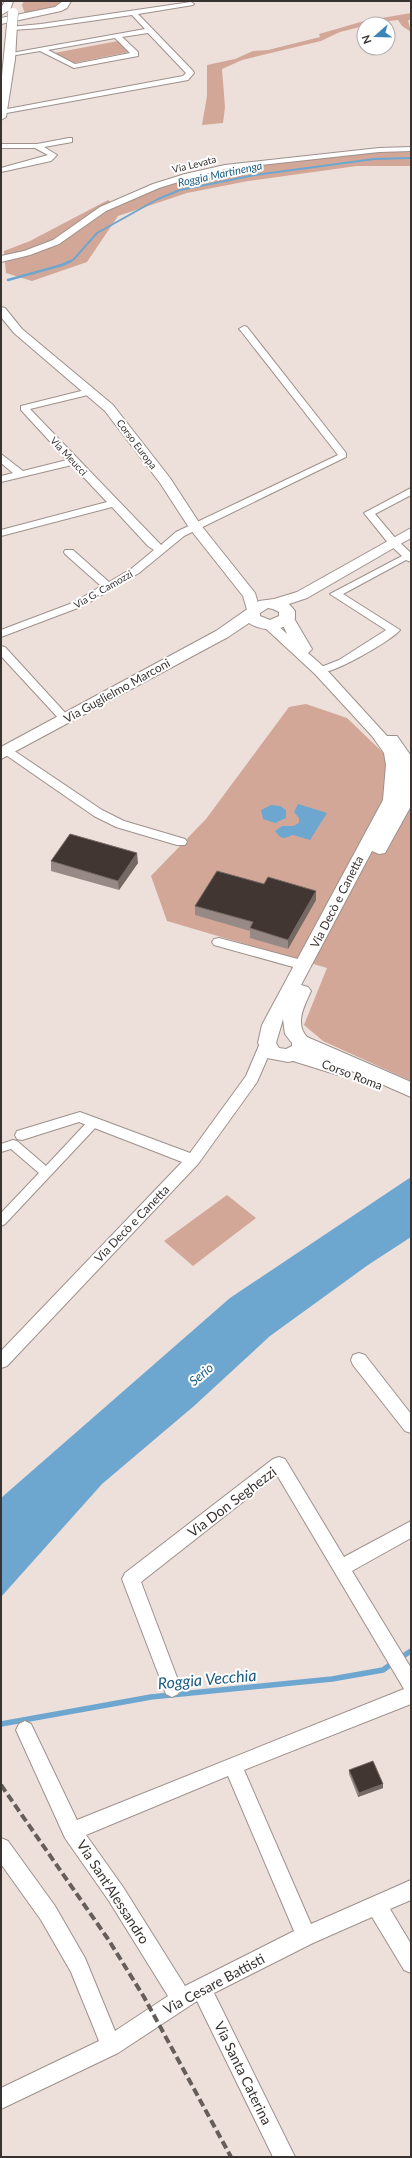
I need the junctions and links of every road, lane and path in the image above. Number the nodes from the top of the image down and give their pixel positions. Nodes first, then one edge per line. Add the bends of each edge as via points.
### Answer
1 (67, 1) edge
2 (14, 4) edge
3 (191, 4) dead end
4 (1, 12) edge
5 (133, 12) junction
6 (1, 21) edge
7 (12, 26) junction
8 (151, 30) junction
9 (1, 35) edge
10 (117, 36) junction
11 (43, 50) junction
12 (10, 52) junction
13 (1, 115) edge
14 (69, 140) dead end
15 (1, 146) edge
16 (37, 146) junction
17 (411, 149) edge
18 (1, 170) edge
19 (1, 259) edge
20 (2, 311) edge
21 (244, 329) dead end
22 (89, 392) junction
23 (1, 457) edge
24 (74, 461) junction
25 (21, 474) junction
26 (1, 479) edge
27 (411, 491) edge
28 (113, 504) junction
29 (195, 526) junction
30 (411, 532) edge
31 (1, 533) edge
32 (393, 542) junction
33 (162, 550) junction
34 (69, 552) dead end
35 (406, 559) edge
36 (108, 587) junction
37 (280, 609) junction
38 (257, 614) junction
39 (1, 634) edge
40 (1, 649) edge
41 (320, 672) junction
42 (352, 706) junction
43 (65, 719) junction
44 (4, 752) edge
45 (406, 752) edge
46 (409, 772) edge
47 (409, 796) edge
48 (180, 842) dead end
49 (366, 848) junction
50 (219, 942) dead end
51 (304, 964) junction
52 (284, 1044) junction
53 (411, 1090) edge
54 (411, 1100) edge
55 (94, 1122) junction
56 (22, 1135) dead end
57 (1, 1148) edge
58 (192, 1160) junction
59 (46, 1173) junction
60 (1, 1221) edge
61 (359, 1360) dead end
62 (1, 1361) edge
63 (411, 1426) edge
64 (411, 1529) edge
65 (341, 1568) junction
66 (411, 1685) edge
67 (172, 1688) dead end
68 (411, 1695) edge
69 (25, 1730) dead end
70 (233, 1765) junction
71 (72, 1831) junction
72 (1, 1848) edge
73 (411, 1890) edge
74 (376, 1905) junction
75 (306, 1936) junction
76 (411, 1963) edge
77 (202, 1989) junction
78 (181, 1999) junction
79 (111, 2046) junction
80 (1, 2099) edge
81 (284, 2157) edge

1 - 6 street via 58,9
2 - 4 street
2 - 7 street, bridge
3 - 5 street
5 - 7 street via 41,26
5 - 8 street
7 - 12 street
8 - 10 street
8 - 13 street via 190,73 185,78
9 - 12 street via 5,36
10 - 11 street
10 - 11 street via 135,54 74,66
11 - 12 street
12 - 13 street
14 - 16 street
15 - 16 street
16 - 18 street via 53,155 52,157
17 - 19 street, Via Levata via 225,167 188,176 156,186 103,209 56,242
20 - 22 street, Corso Europa via 18,331
21 - 29 street, Via G. Camozzi via 342,455
22 - 24 street, Via Meucci via 24,408
22 - 29 street, Corso Europa via 109,408 127,430
23 - 25 street
24 - 25 street
24 - 28 street, Via Meucci
25 - 26 street
27 - 32 street via 369,513
28 - 31 street
28 - 33 street, Via Meucci via 152,544
29 - 33 street, Via G. Camozzi via 180,534
29 - 38 street, Corso Europa
30 - 32 main road
32 - 35 street
32 - 37 main road
33 - 36 street, Via G. Camozzi via 135,571
34 - 36 street
35 - 41 street via 335,594 394,630 343,662
36 - 39 street, Via G. Camozzi via 79,604
37 - 38 main road via 259,606
37 - 38 main road via 279,624
37 - 41 street, Corso Europa
38 - 41 street, Corso Europa
38 - 43 main road, Via Guglielmo Marconi via 257,626 233,627
40 - 43 street
41 - 42 street, Corso Europa
42 - 45 street, Corso Europa via 372,717
42 - 49 street, Corso Europa via 392,753 394,765 391,800
43 - 44 main road, Via Guglielmo Marconi
44 - 48 street via 98,813 120,824
45 - 46 street, Corso Europa
46 - 47 street, Corso Europa
46 - 49 street, Via Decò e Canetta via 382,828
47 - 52 street, Via Decò e Canetta via 343,912 293,1010
49 - 51 street, Via Decò e Canetta
50 - 51 street
51 - 52 street, Via Decò e Canetta via 271,1025
52 - 53 street, Corso Roma
52 - 54 street, Corso Roma
52 - 58 street, Via Decò e Canetta via 252,1078
55 - 56 street via 80,1117
55 - 58 street
55 - 59 street
57 - 59 street via 13,1144
58 - 62 street, Via Decò e Canetta
59 - 60 street
61 - 63 street
64 - 65 street
65 - 66 street, Via Don Seghezzi
65 - 67 street, Via Don Seghezzi via 279,1464 131,1579
68 - 70 street, Via Sant'Alessandro
69 - 71 street
70 - 71 street, Via Sant'Alessandro
70 - 75 street
71 - 78 street, Via Sant'Alessandro via 116,1894
72 - 79 street via 48,1913 78,1965
73 - 74 street, Via Cesare Battisti
74 - 75 street, Via Cesare Battisti
74 - 76 street
75 - 77 street, Via Cesare Battisti
77 - 78 street, Via Cesare Battisti
77 - 81 street, Via Santa Caterina
78 - 79 street, Via Cesare Battisti
79 - 80 street, Via Cesare Battisti

